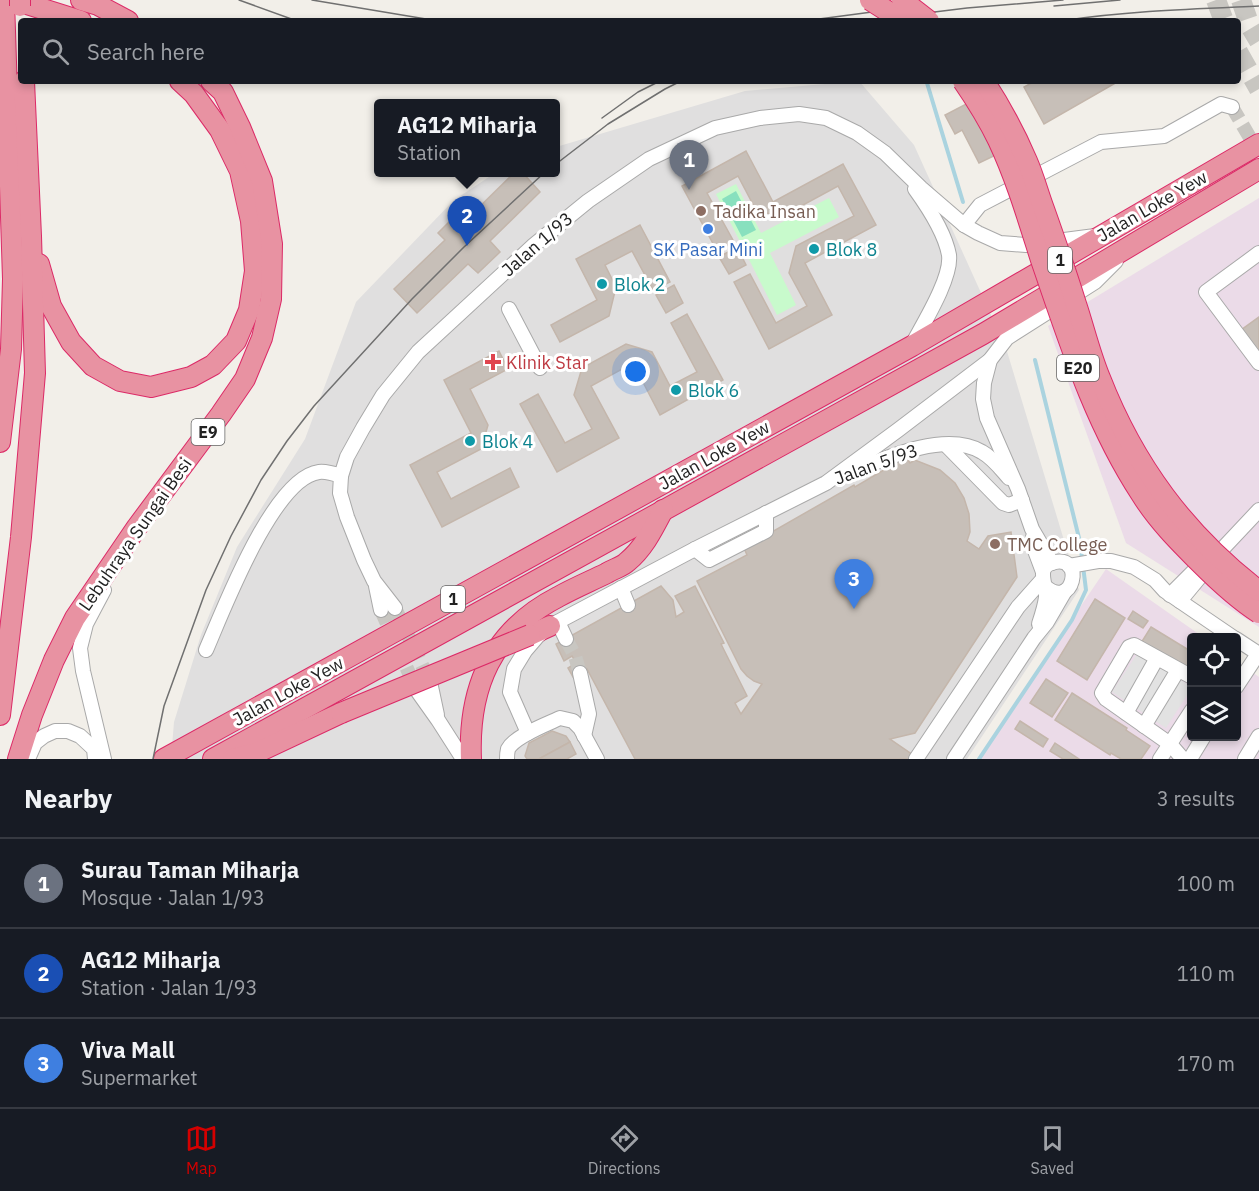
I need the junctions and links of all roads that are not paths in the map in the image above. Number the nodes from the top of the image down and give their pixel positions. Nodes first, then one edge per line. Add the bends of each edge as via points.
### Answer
1 (4, 0) edge
2 (14, 0) edge
3 (20, 0) edge
4 (81, 0) edge
5 (870, 0) edge
6 (902, 0) edge
7 (21, 18) edge
8 (71, 18) edge
9 (122, 18) edge
10 (898, 18) edge
11 (925, 18) edge
12 (183, 84) edge
13 (214, 84) edge
14 (965, 84) edge
15 (986, 84) edge
16 (18, 91) edge
17 (1232, 107) dead end
18 (1259, 144) edge
19 (903, 169) junction
20 (1259, 169) edge
21 (964, 225) junction
22 (1104, 234) junction
23 (31, 236) junction
24 (1137, 242) junction
25 (1259, 253) edge
26 (509, 309) dead end
27 (912, 346) junction
28 (990, 360) junction
29 (1259, 363) edge
30 (540, 368) dead end
31 (0, 442) edge
32 (946, 445) junction
33 (341, 476) junction
34 (826, 483) junction
35 (1017, 490) junction
36 (663, 510) junction
37 (1259, 510) edge
38 (136, 527) junction
39 (1076, 570) junction
40 (1046, 575) junction
41 (621, 588) junction
42 (1065, 591) junction
43 (1259, 591) edge
44 (1172, 596) junction
45 (628, 605) dead end
46 (388, 609) tunnel mouth
47 (1259, 614) edge
48 (554, 624) junction
49 (1228, 633) edge
50 (1034, 638) junction
51 (566, 639) tunnel mouth
52 (1241, 642) edge
53 (206, 650) dead end
54 (1258, 654) edge
55 (1157, 658) junction
56 (1178, 670) junction
57 (580, 673) tunnel mouth
58 (1187, 675) edge
59 (1241, 680) edge
60 (430, 682) tunnel mouth
61 (416, 689) tunnel mouth
62 (1126, 713) junction
63 (0, 715) edge
64 (1187, 716) edge
65 (438, 720) junction
66 (1144, 726) junction
67 (528, 733) junction
68 (584, 736) junction
69 (1259, 736) edge
70 (1201, 741) edge
71 (1170, 744) junction
72 (18, 759) edge
73 (28, 759) edge
74 (95, 759) edge
75 (104, 759) edge
76 (164, 759) edge
77 (213, 759) edge
78 (233, 759) edge
79 (463, 759) edge
80 (471, 759) edge
81 (507, 759) edge
82 (597, 759) edge
83 (916, 759) edge
84 (954, 759) edge
85 (1161, 759) edge
86 (1183, 759) edge
87 (1190, 759) edge
88 (1245, 759) edge

1 - 16 highway
2 - 8 highway
3 - 7 highway
4 - 9 highway
5 - 10 highway, bridge
6 - 11 highway, bridge
12 - 23 highway via 220,130 240,171 251,221 255,271 249,310 236,340 213,365 191,377 152,387 120,381 93,366 71,342 51,306
13 - 38 highway, Lebuhraya Sungai Besi / E9 via 224,93 262,181 272,244 271,299 262,338 245,379
14 - 47 highway, E20, bridge via 1012,172 1079,370 1121,461 1141,496 1179,543
15 - 43 highway, E20, bridge via 1028,163 1100,378 1141,463 1189,526
16 - 23 highway
16 - 31 highway via 11,350
17 - 21 street via 1221,104 1164,136 1101,142 980,205
18 - 22 highway, Jalan Loke Yew / 1
19 - 21 street, Jalan 1/93
19 - 27 street, Jalan 1/93 via 944,239 949,257 946,276
19 - 33 street, Jalan 1/93 via 857,133 826,118 800,114 715,128 649,159 534,245 418,352 383,395 347,457
20 - 24 highway, Jalan Loke Yew / 1
21 - 22 street, Jalan 1/93 via 1000,243 1026,245
22 - 27 highway, Jalan Loke Yew / 1
23 - 63 highway via 35,374
24 - 28 street, Jalan 5/93 via 1095,282 1006,338
24 - 36 highway, Jalan Loke Yew / 1 via 983,334
25 - 29 street via 1206,292
26 - 30 street
27 - 76 highway, Jalan Loke Yew / 1
28 - 34 street
28 - 35 street, Jalan 5/93 via 983,399
32 - 34 street, Jalan 5/93 via 917,447
32 - 35 street, Jalan 5/93 via 982,452
32 - 35 street via 1003,503 1010,505
33 - 46 street, Jalan 1/93 via 340,493 347,517
33 - 53 street via 318,472 301,479 282,499 233,586
34 - 41 street
35 - 40 street, Jalan 5/93
36 - 77 highway, Jalan Loke Yew / 1
36 - 80 highway via 647,541 626,563 529,614 500,644 488,665 473,712
37 - 44 street via 1204,572
38 - 72 highway, Lebuhraya Sungai Besi / E9 via 75,618 54,660
38 - 75 street via 86,624 80,648
39 - 40 street via 1061,562
39 - 42 street
39 - 44 street via 1098,561 1134,567
40 - 42 street via 1054,592
40 - 50 street, Jalan 5/93 via 1046,598
40 - 83 street via 1018,607
41 - 45 street
41 - 48 street
42 - 50 street, Jalan 5/93
44 - 49 street
48 - 51 street
48 - 67 street via 537,637 514,669 510,692
48 - 78 highway, bridge via 256,753
50 - 84 street, Jalan 5/93
52 - 54 street
54 - 59 street
55 - 56 street
55 - 62 street
55 - 62 street via 1134,645 1129,647 1104,688 1106,699
56 - 58 street
56 - 66 street
57 - 68 street via 589,714
60 - 65 street
61 - 65 street
62 - 66 street
64 - 71 street
65 - 79 street
66 - 71 street
67 - 68 street via 560,717 573,721
67 - 81 street via 513,743
68 - 82 street
69 - 88 street
70 - 87 street
71 - 85 street
71 - 86 street
73 - 74 street via 34,743 44,736 68,731 93,749

